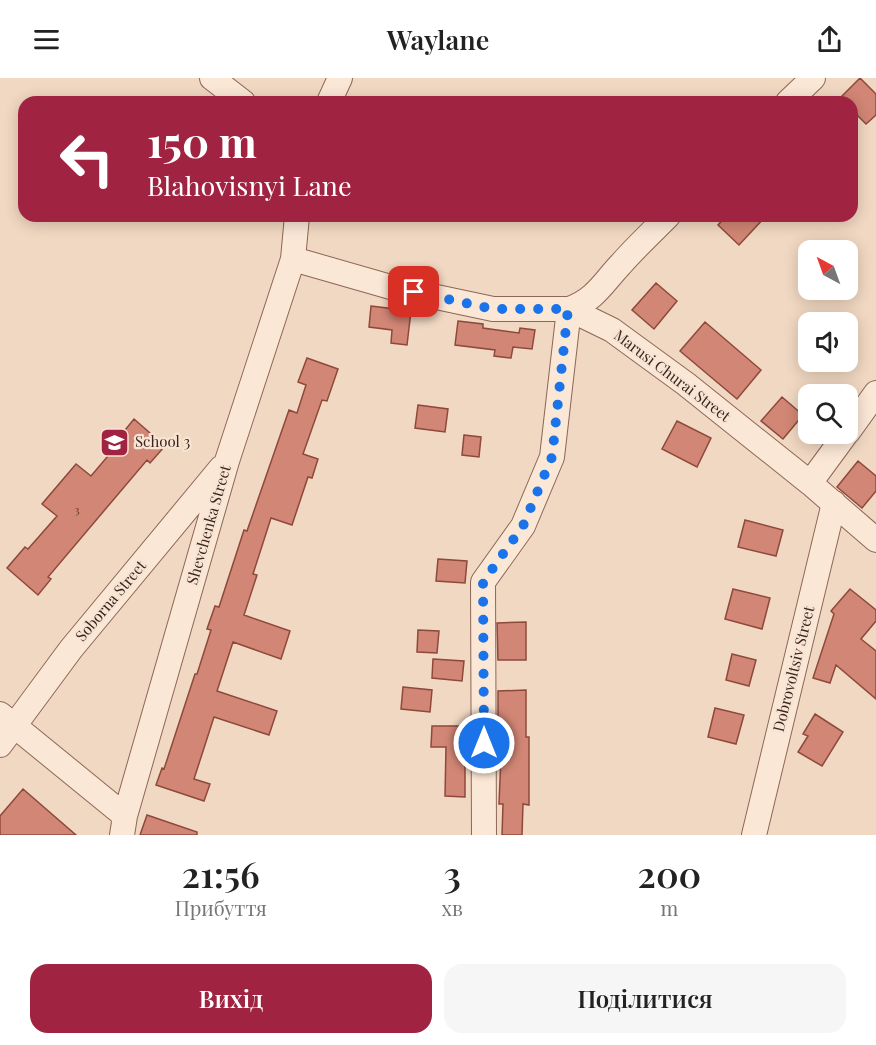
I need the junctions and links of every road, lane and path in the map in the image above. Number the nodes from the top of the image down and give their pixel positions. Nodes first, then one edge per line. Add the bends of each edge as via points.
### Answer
1 (212, 78) edge
2 (340, 78) edge
3 (813, 78) edge
4 (235, 96) edge
5 (332, 96) edge
6 (794, 96) edge
7 (296, 222) edge
8 (662, 222) edge
9 (293, 259) junction
10 (568, 309) junction
11 (876, 393) edge
12 (858, 418) edge
13 (839, 444) edge
14 (227, 461) junction
15 (810, 483) junction
16 (834, 503) junction
17 (876, 540) edge
18 (5, 728) edge
19 (123, 826) edge
20 (484, 835) edge
21 (754, 835) edge

1 - 4 street
2 - 5 street
3 - 6 street
7 - 9 street, Shevchenka Street
8 - 10 street via 593,297
9 - 10 street via 394,288 493,309
9 - 14 street, Shevchenka Street
10 - 15 street, Marusi Churai Street via 612,330
10 - 20 street via 552,457 523,526 483,582
11 - 12 street
13 - 15 street
14 - 18 street, Soborna Street
14 - 19 street, Shevchenka Street
15 - 16 street, Marusi Churai Street
16 - 17 street, Marusi Churai Street
16 - 21 street, Dobrovoltsiv Street
18 - 19 street

